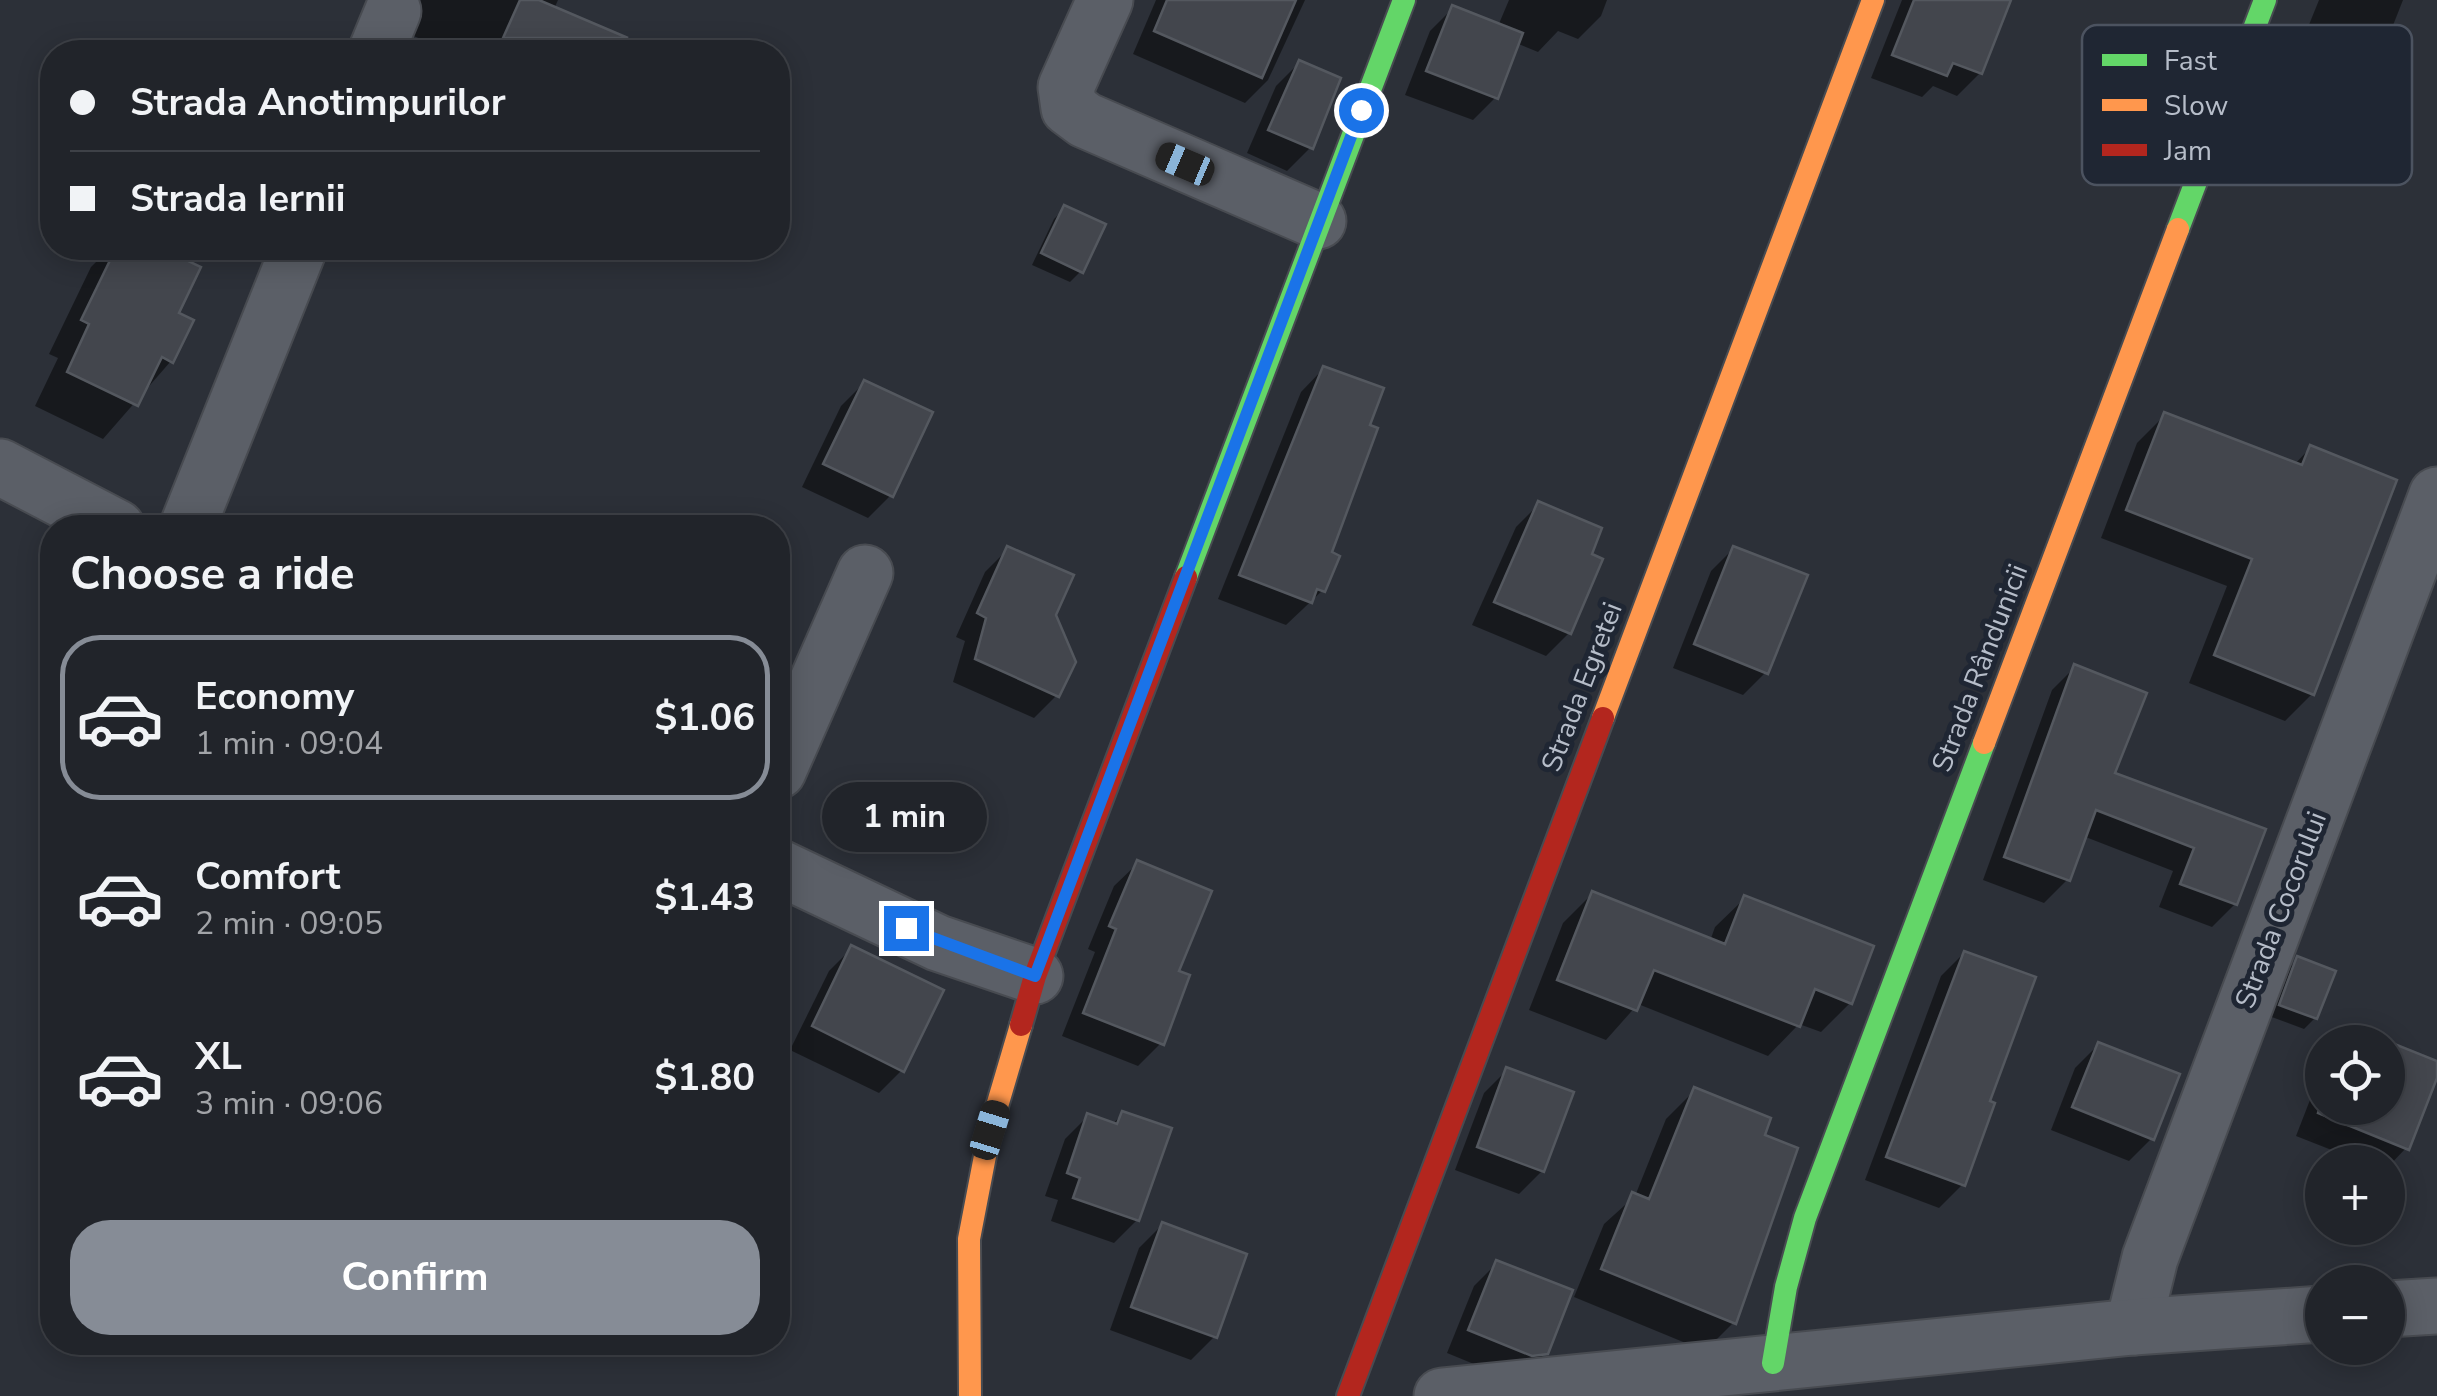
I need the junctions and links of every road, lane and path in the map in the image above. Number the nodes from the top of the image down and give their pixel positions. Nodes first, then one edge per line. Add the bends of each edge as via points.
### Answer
1 (1106, 0) edge
2 (1404, 0) edge
3 (1872, 0) edge
4 (2265, 0) edge
5 (2256, 25) edge
6 (2195, 185) edge
7 (1318, 221) junction
8 (293, 260) edge
9 (0, 466) edge
10 (2437, 495) edge
11 (92, 515) edge
12 (192, 515) edge
13 (866, 574) dead end
14 (790, 743) edge
15 (790, 874) edge
16 (1035, 976) junction
17 (2437, 1306) edge
18 (2405, 1308) edge
19 (2305, 1315) edge
20 (2133, 1326) junction
21 (1773, 1363) junction
22 (970, 1396) edge
23 (1348, 1396) edge
24 (1442, 1396) edge

1 - 7 street via 1066,87 1069,108
2 - 7 street
3 - 23 street, Strada Egretei
4 - 5 street, Strada Rândunicii
6 - 21 street, Strada Rândunicii via 1805,1218
7 - 16 street
8 - 12 street
9 - 11 street
10 - 20 street, Strada Cocorului via 2150,1258
13 - 14 street
15 - 16 street via 938,943
16 - 22 street via 990,1130 969,1238
17 - 18 street
19 - 20 street
20 - 21 street
21 - 24 street

